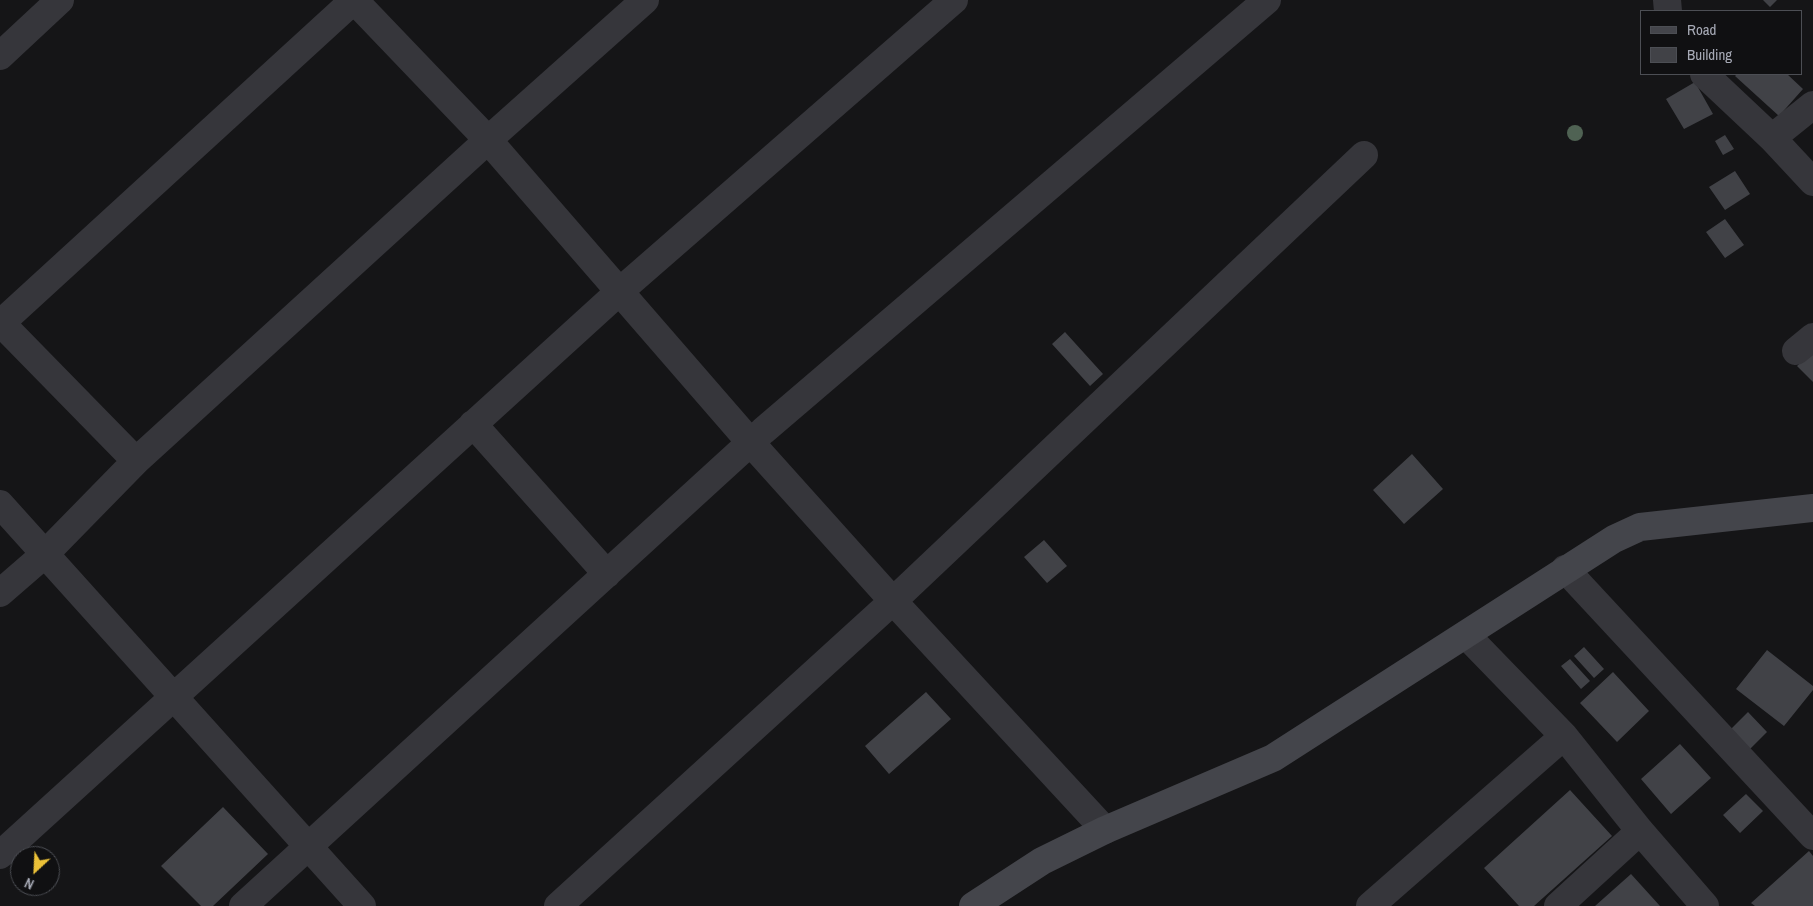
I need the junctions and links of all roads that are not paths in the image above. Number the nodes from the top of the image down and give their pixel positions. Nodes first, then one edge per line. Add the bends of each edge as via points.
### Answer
1 (60, 0) edge
2 (354, 0) edge
3 (645, 0) edge
4 (954, 0) edge
5 (1267, 0) edge
6 (0, 56) edge
7 (1705, 75) edge
8 (1813, 105) edge
9 (1772, 138) junction
10 (488, 140) junction
11 (1364, 155) dead end
12 (1813, 182) edge
13 (620, 291) junction
14 (0, 322) edge
15 (473, 424) junction
16 (751, 443) junction
17 (136, 461) junction
18 (0, 504) edge
19 (1813, 508) edge
20 (44, 554) junction
21 (1565, 569) junction
22 (607, 574) junction
23 (0, 593) edge
24 (893, 601) junction
25 (1466, 634) junction
26 (173, 696) junction
27 (1564, 736) junction
28 (1105, 830) junction
29 (1640, 831) junction
30 (1813, 836) edge
31 (308, 846) junction
32 (0, 855) edge
33 (243, 906) edge
34 (362, 906) edge
35 (558, 906) edge
36 (973, 906) edge
37 (1370, 906) edge
38 (1558, 906) edge
39 (1705, 906) edge

1 - 6 street
2 - 10 street
2 - 14 street
3 - 10 street
4 - 13 street
5 - 16 street
7 - 9 street
8 - 9 street
9 - 12 street
10 - 13 street
10 - 17 street
11 - 24 street
13 - 15 street
13 - 16 street
14 - 17 street
15 - 22 street
15 - 26 street
16 - 22 street
16 - 24 street
17 - 20 street
18 - 20 street
19 - 21 main road via 1640,527
20 - 23 street
20 - 26 street
21 - 25 main road
21 - 30 street
22 - 31 street
24 - 28 street
24 - 35 street
25 - 27 street
25 - 28 main road via 1273,758
26 - 31 street
26 - 32 street
27 - 29 street
27 - 37 street
28 - 36 main road via 1042,861
29 - 38 street
29 - 39 street
31 - 33 street
31 - 34 street

